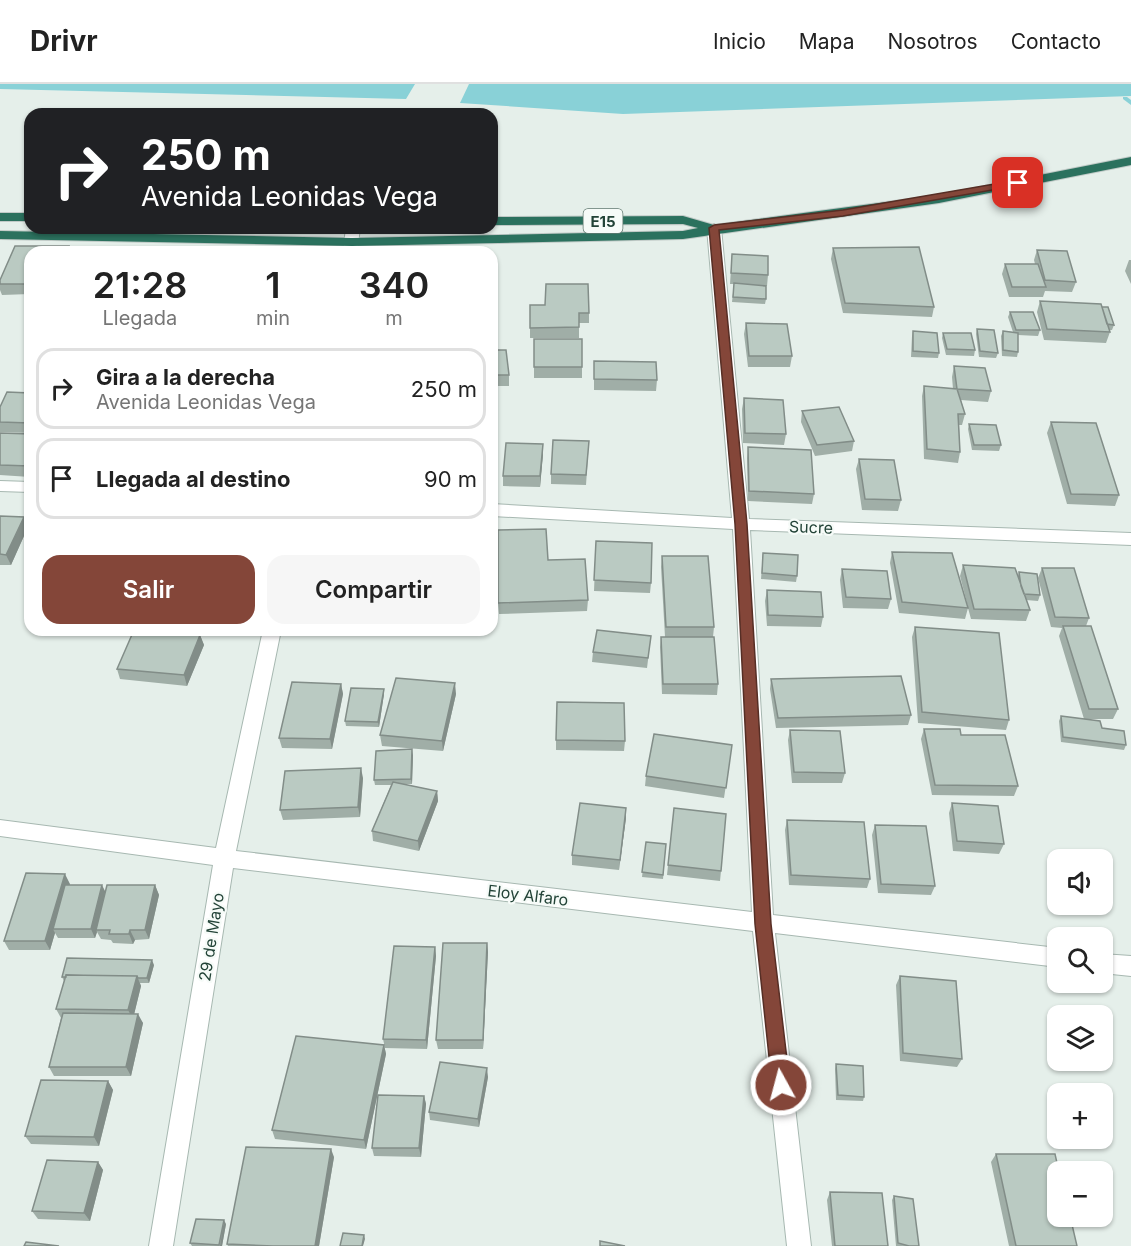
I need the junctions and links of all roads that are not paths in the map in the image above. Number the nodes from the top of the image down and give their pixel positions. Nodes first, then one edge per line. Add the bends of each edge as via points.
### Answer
1 (1130, 161) edge
2 (0, 217) edge
3 (24, 217) edge
4 (498, 221) edge
5 (714, 228) junction
6 (0, 235) edge
7 (322, 246) edge
8 (379, 246) edge
9 (0, 486) edge
10 (24, 487) edge
11 (498, 510) edge
12 (741, 524) junction
13 (1131, 539) edge
14 (271, 636) edge
15 (0, 828) edge
16 (224, 858) junction
17 (763, 924) junction
18 (1047, 957) edge
19 (1113, 964) edge
20 (1131, 966) edge
21 (161, 1246) edge
22 (800, 1246) edge

1 - 5 highway, E15 via 929,200
2 - 3 highway
4 - 5 highway, E15 via 683,220
5 - 8 highway, E15 via 682,235
5 - 12 street
6 - 7 highway, E15
9 - 10 street
11 - 12 street, Sucre
12 - 13 street, Sucre
12 - 17 street
14 - 16 street, 29 de Mayo
15 - 16 street, Eloy Alfaro
16 - 17 street, Eloy Alfaro
16 - 21 street, 29 de Mayo
17 - 18 street, Eloy Alfaro
17 - 22 street
19 - 20 street

